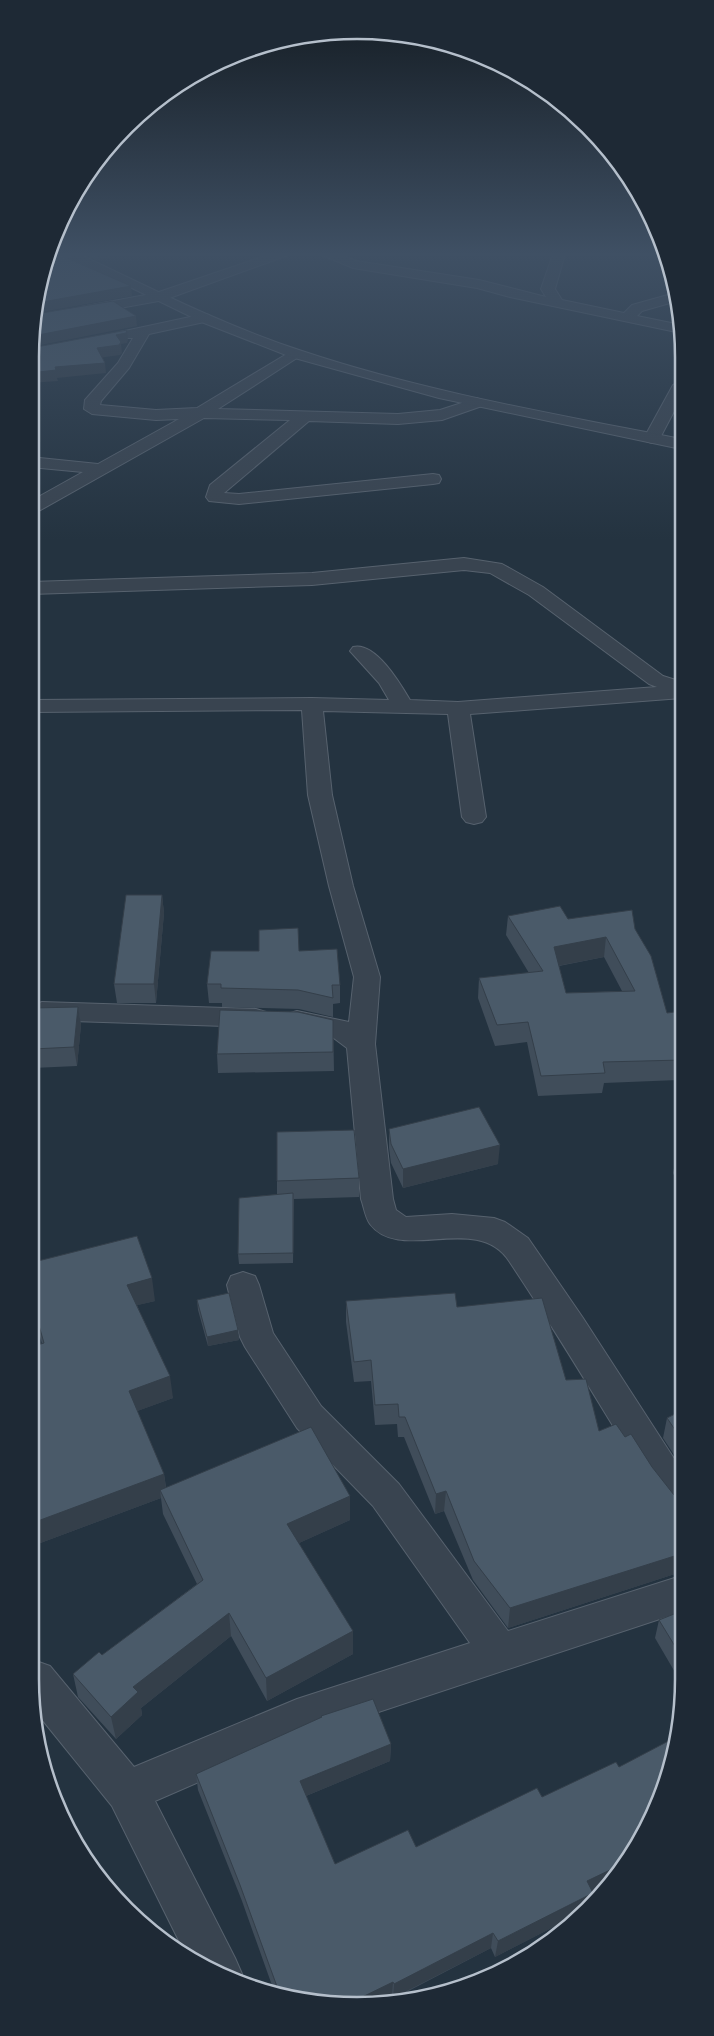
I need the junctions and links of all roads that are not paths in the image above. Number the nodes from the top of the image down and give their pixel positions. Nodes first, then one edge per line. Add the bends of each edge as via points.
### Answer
1 (133, 349) edge
2 (285, 349) edge
3 (295, 353) junction
4 (675, 396) edge
5 (477, 403) junction
6 (201, 413) junction
7 (303, 418) junction
8 (652, 438) junction
9 (675, 443) edge
10 (39, 463) edge
11 (101, 469) junction
12 (433, 479) dead end
13 (39, 504) edge
14 (39, 588) edge
15 (360, 651) dead end
16 (675, 687) edge
17 (675, 691) edge
18 (312, 704) junction
19 (39, 706) edge
20 (404, 707) junction
21 (458, 708) junction
22 (474, 817) dead end
23 (39, 1011) edge
24 (361, 1044) junction
25 (243, 1285) dead end
26 (675, 1491) edge
27 (675, 1596) edge
28 (501, 1654) junction
29 (39, 1684) edge
30 (127, 1791) junction
31 (212, 1962) edge

1 - 6 street via 124,365 93,400 92,409 156,415
2 - 3 street
3 - 5 street
3 - 6 street
4 - 8 street
5 - 7 street via 442,415 398,419
5 - 8 street
6 - 7 street
6 - 11 street
7 - 12 street via 216,489 215,497 239,499
8 - 9 street
10 - 11 street
11 - 13 street
14 - 16 street via 312,578 482,564 536,591 656,680
15 - 20 street via 387,680
17 - 21 street
18 - 19 street
18 - 20 street
18 - 24 street via 320,795 367,977
20 - 21 street
21 - 22 street
23 - 24 street via 299,1020 339,1028
24 - 26 street via 377,1199 382,1217 401,1229 452,1226 494,1230 517,1247 572,1327 662,1475
25 - 28 street via 257,1337 309,1417 386,1495
27 - 28 street
28 - 30 street via 297,1719
29 - 30 street
30 - 31 street

